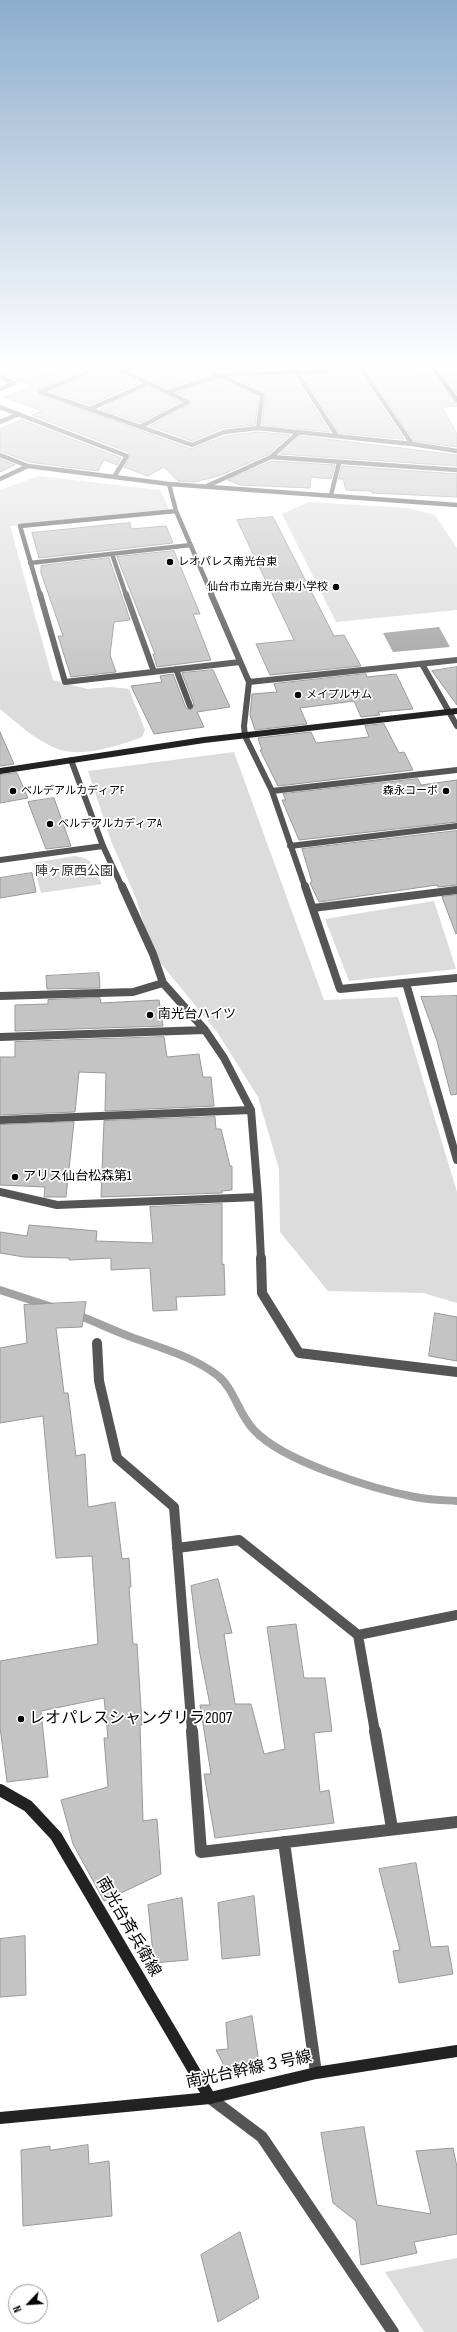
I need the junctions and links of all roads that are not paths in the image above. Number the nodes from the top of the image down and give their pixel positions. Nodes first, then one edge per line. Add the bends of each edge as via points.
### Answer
1 (13, 473) edge
2 (81, 473) edge
3 (117, 473) edge
4 (237, 473) edge
5 (338, 473) edge
6 (114, 477) junction
7 (0, 479) edge
8 (169, 484) junction
9 (206, 487) junction
10 (332, 495) junction
11 (457, 505) edge
12 (176, 511) junction
13 (191, 546) junction
14 (112, 554) junction
15 (30, 563) junction
16 (457, 660) edge
17 (240, 662) junction
18 (422, 664) junction
19 (176, 669) junction
20 (154, 672) junction
21 (249, 682) junction
22 (190, 706) dead end
23 (457, 711) edge
24 (449, 712) junction
25 (457, 726) edge
26 (245, 736) junction
27 (71, 760) junction
28 (0, 770) edge
29 (457, 770) edge
30 (272, 791) junction
31 (457, 826) edge
32 (103, 846) junction
33 (290, 846) junction
34 (0, 860) edge
35 (457, 890) edge
36 (313, 908) junction
37 (457, 978) edge
38 (163, 983) junction
39 (406, 983) junction
40 (0, 996) edge
41 (205, 1030) junction
42 (0, 1037) edge
43 (251, 1110) junction
44 (0, 1120) edge
45 (457, 1160) edge
46 (0, 1192) edge
47 (258, 1197) junction
48 (97, 1343) dead end
49 (457, 1372) edge
50 (177, 1548) junction
51 (457, 1615) edge
52 (358, 1635) junction
53 (0, 1790) edge
54 (457, 1822) edge
55 (392, 1828) junction
56 (284, 1842) junction
57 (457, 2051) edge
58 (316, 2073) junction
59 (210, 2098) junction
60 (0, 2118) edge
61 (392, 2332) edge

1 - 7 street
2 - 6 street
3 - 6 street
4 - 9 street
5 - 10 street
6 - 8 street
8 - 9 street
8 - 12 street
9 - 10 street
10 - 11 street
12 - 13 street
12 - 15 street via 20,526
13 - 14 street
13 - 17 street
14 - 15 street
14 - 20 street
15 - 20 street via 65,682
16 - 18 street
17 - 19 street
17 - 21 street
18 - 21 street
18 - 24 street
19 - 20 street
19 - 22 street
21 - 26 street
23 - 24 street
24 - 25 street
24 - 26 street
26 - 27 street
26 - 30 street
27 - 28 street
27 - 32 street
29 - 30 street
30 - 33 street
31 - 33 street
32 - 34 street
32 - 38 street via 153,954
33 - 36 street
35 - 36 street
36 - 39 street via 340,989
37 - 39 street
38 - 40 street via 133,992
38 - 41 street
39 - 45 street
41 - 42 street
41 - 43 street via 224,1058
43 - 44 street
43 - 47 street
46 - 47 street via 57,1205
47 - 49 street via 262,1293 299,1353
48 - 50 street via 99,1381 117,1458 174,1507
50 - 52 street via 239,1540
50 - 56 street via 201,1852
51 - 52 street
52 - 55 street
53 - 59 street, 南光台斉兵衛線 via 28,1806 56,1836
54 - 55 street
55 - 56 street
56 - 58 street
57 - 58 street, 南光台幹線３号線
58 - 59 street, 南光台幹線３号線
59 - 60 street, 南光台幹線３号線
59 - 61 street via 262,2137

